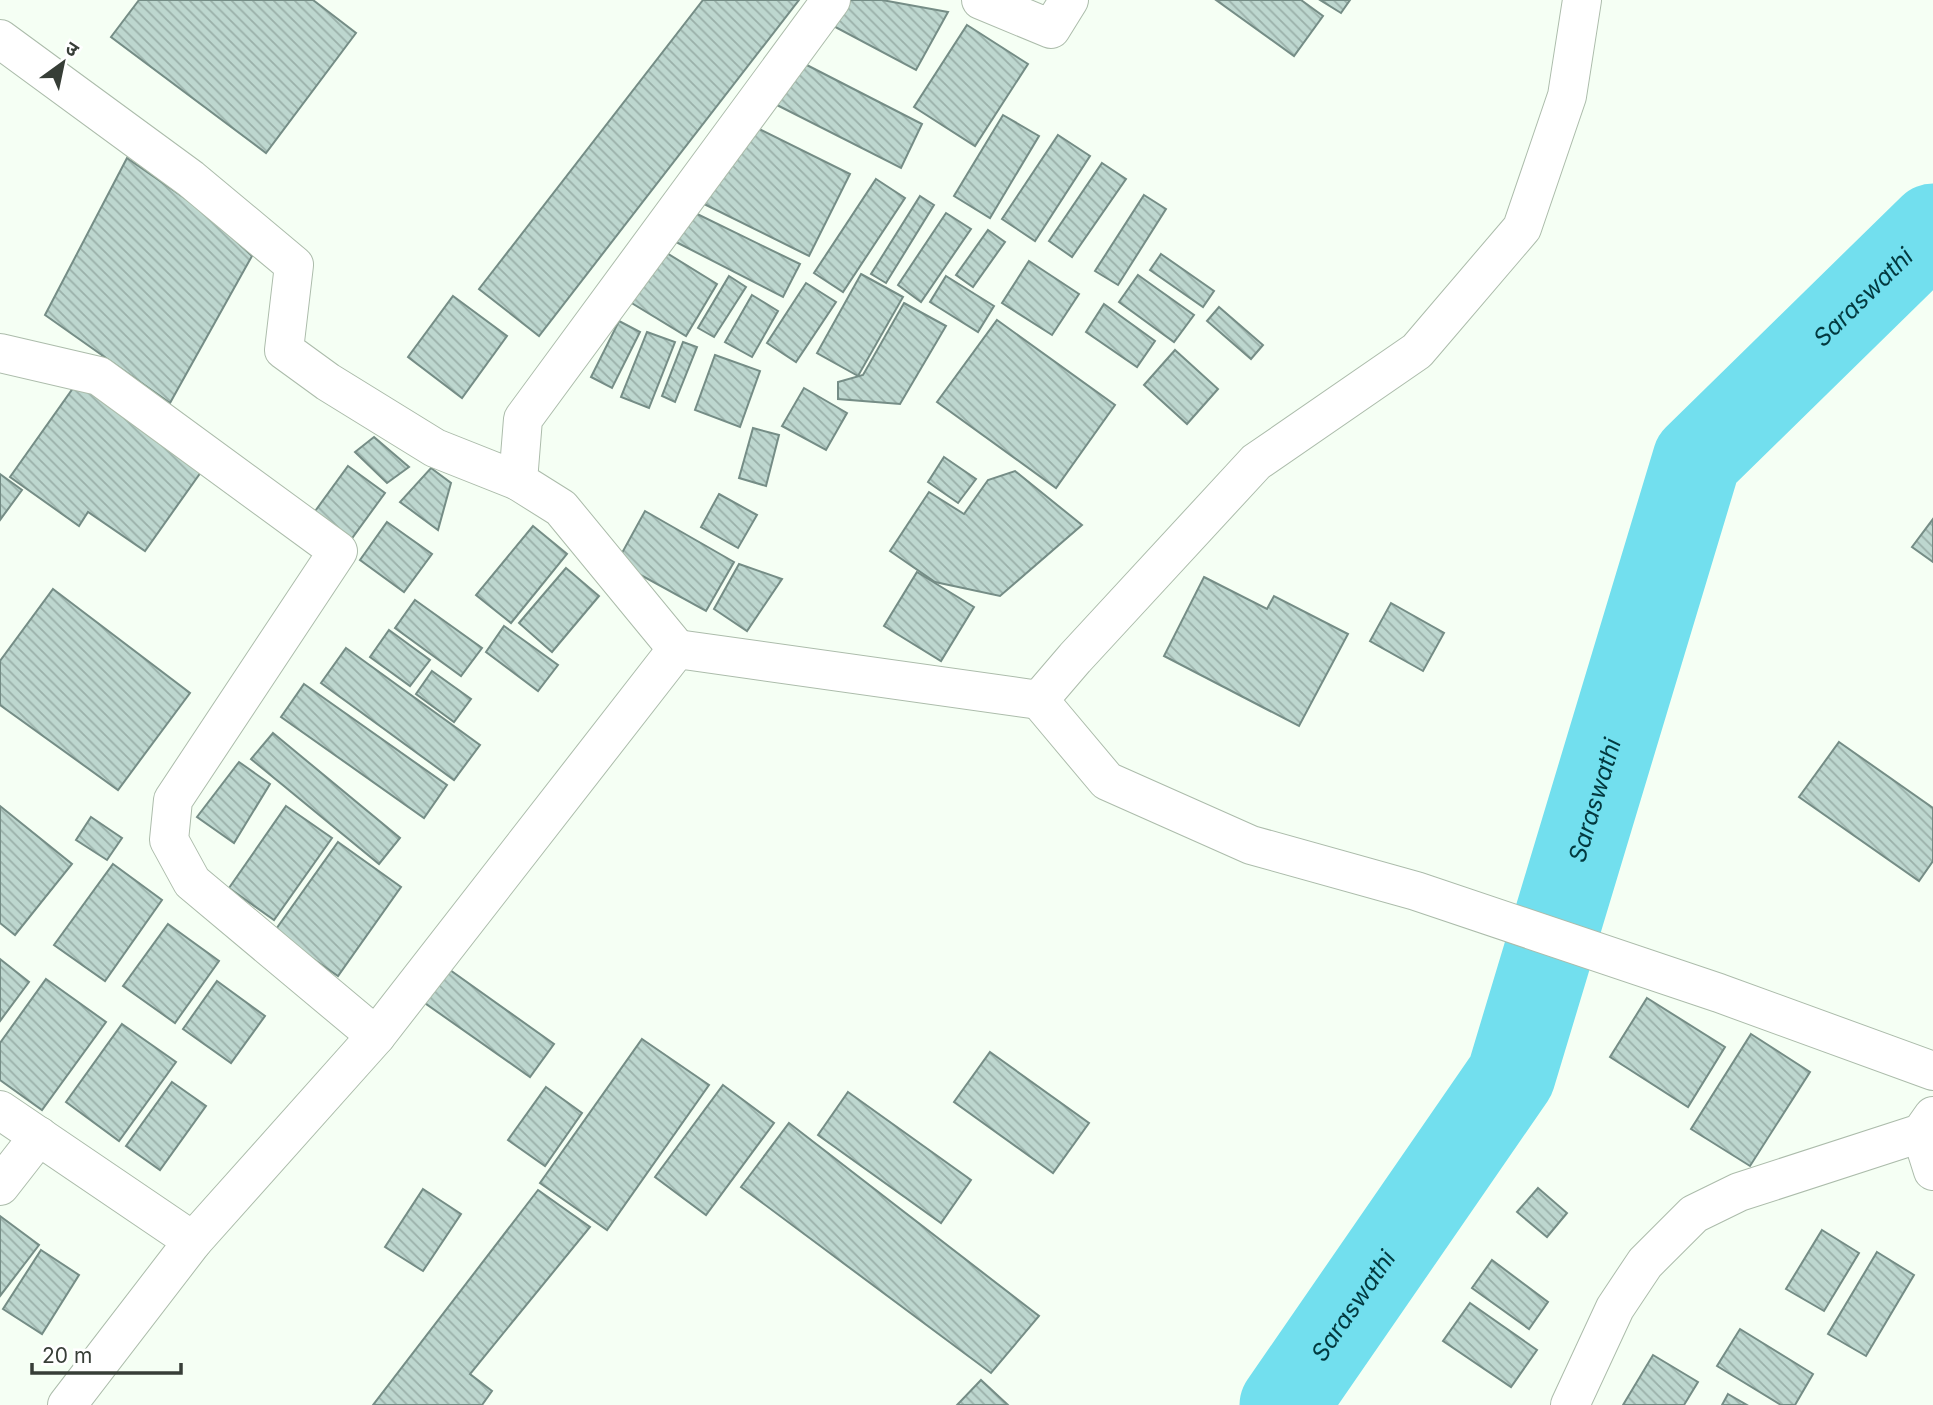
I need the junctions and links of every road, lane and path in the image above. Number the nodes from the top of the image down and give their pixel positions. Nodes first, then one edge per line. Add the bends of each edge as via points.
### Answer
1 (831, 0) edge
2 (981, 0) edge
3 (1069, 0) edge
4 (1582, 0) edge
5 (0, 39) edge
6 (0, 353) edge
7 (518, 481) junction
8 (677, 649) junction
9 (1039, 701) junction
10 (376, 1036) junction
11 (1933, 1071) edge
12 (0, 1110) edge
13 (1927, 1124) edge
14 (39, 1136) junction
15 (1933, 1171) edge
16 (0, 1186) edge
17 (193, 1241) junction
18 (67, 1405) edge
19 (1570, 1405) edge

1 - 7 street via 523,419
2 - 3 street via 1051,29
4 - 9 street via 1567,96 1522,228 1417,351 1256,462
5 - 7 street via 191,179 294,265 284,350 435,448
6 - 10 street via 99,376 338,551 173,800 169,840 192,882
7 - 8 street via 561,508
8 - 9 street
8 - 10 street
9 - 11 street via 1107,781 1251,845 1416,891
10 - 17 street
12 - 14 street
13 - 15 street
13 - 19 street via 1739,1192 1694,1214 1645,1263 1615,1308
14 - 16 street
14 - 17 street
17 - 18 street

